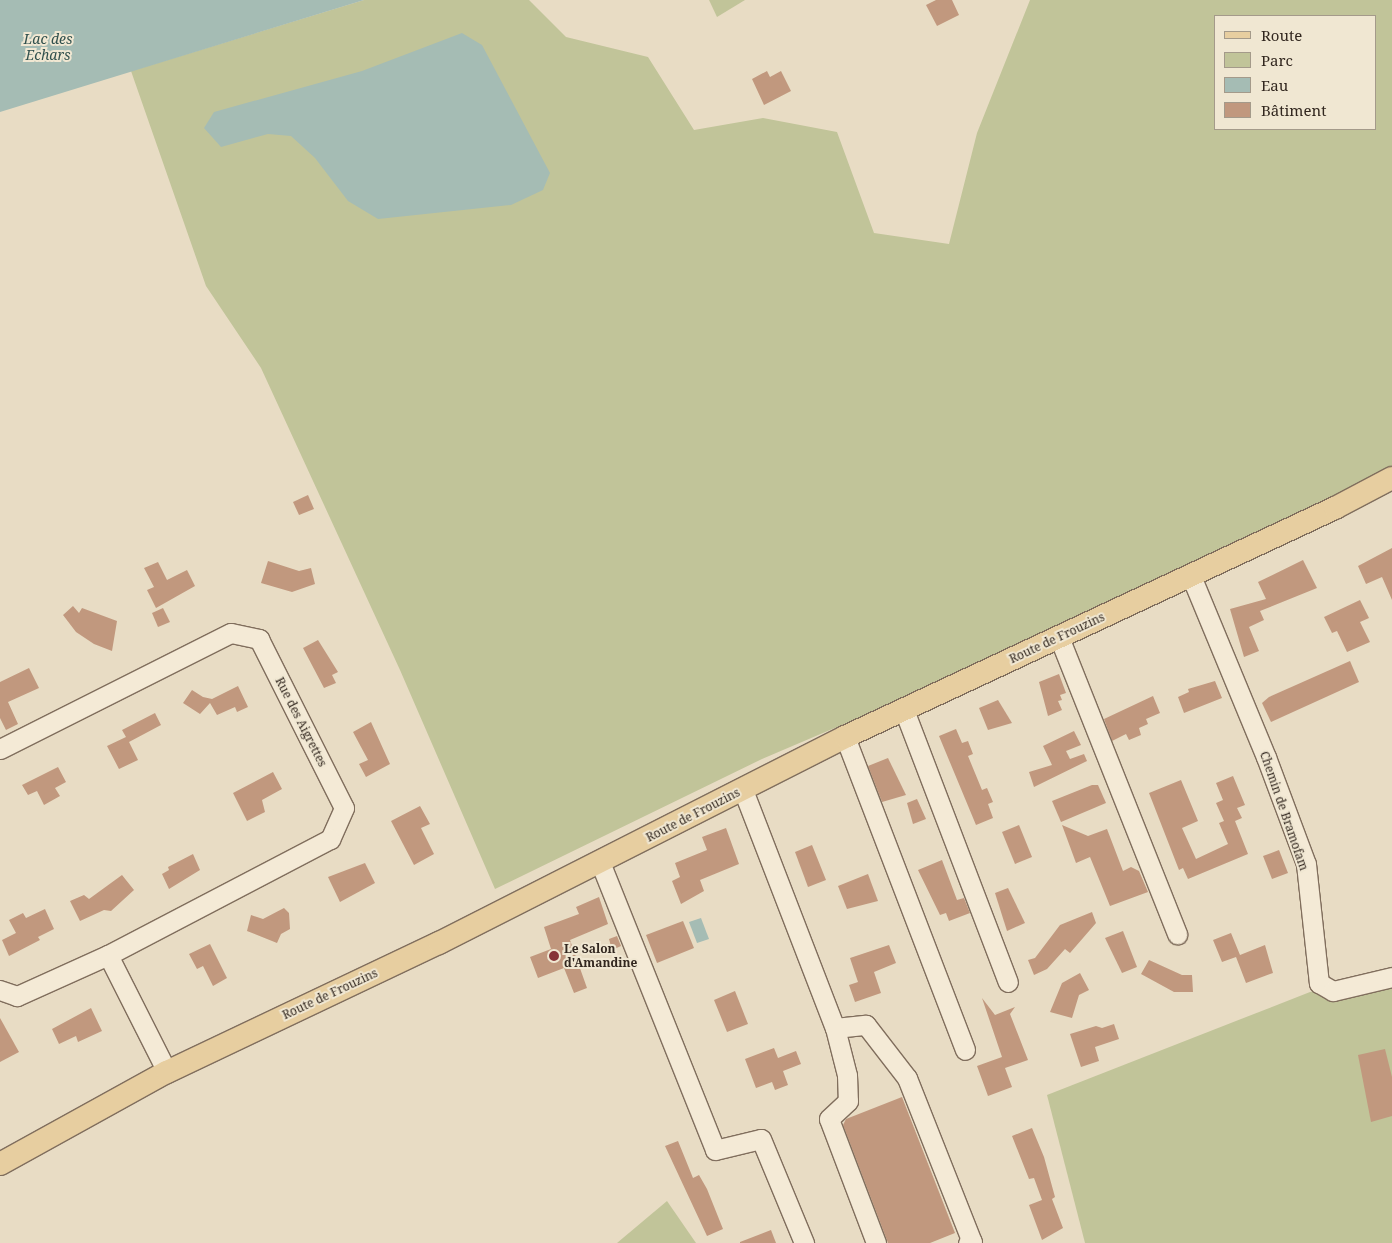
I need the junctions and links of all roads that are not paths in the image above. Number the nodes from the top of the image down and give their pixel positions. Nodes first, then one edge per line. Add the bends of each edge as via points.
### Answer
1 (1392, 478) edge
2 (1191, 576) junction
3 (1059, 637) junction
4 (904, 710) junction
5 (846, 737) junction
6 (0, 749) edge
7 (743, 790) junction
8 (600, 862) junction
9 (1177, 934) dead end
10 (108, 955) junction
11 (1392, 977) edge
12 (1008, 982) dead end
13 (0, 990) edge
14 (835, 1028) junction
15 (965, 1050) dead end
16 (168, 1072) junction
17 (0, 1164) edge
18 (804, 1243) edge
19 (876, 1243) edge
20 (968, 1243) edge

1 - 2 main road, Route de Frouzins
2 - 3 main road, Route de Frouzins
2 - 11 street, Chemin de Bramofam via 1266,757 1306,864 1319,982 1333,991
3 - 4 main road, Route de Frouzins
3 - 9 street
4 - 5 main road, Route de Frouzins
4 - 12 street
5 - 7 main road, Route de Frouzins
5 - 15 street
6 - 10 street, Rue des Aigrettes via 231,633 259,639 344,808 330,840
7 - 8 main road, Route de Frouzins
7 - 14 street
8 - 16 main road, Route de Frouzins
8 - 18 street via 715,1150 761,1139
10 - 13 street, Rue des Aigrettes via 17,996
10 - 16 street
14 - 19 street via 847,1075 848,1101 829,1119
14 - 20 street via 866,1025 907,1078 972,1242
16 - 17 main road, Route de Frouzins

